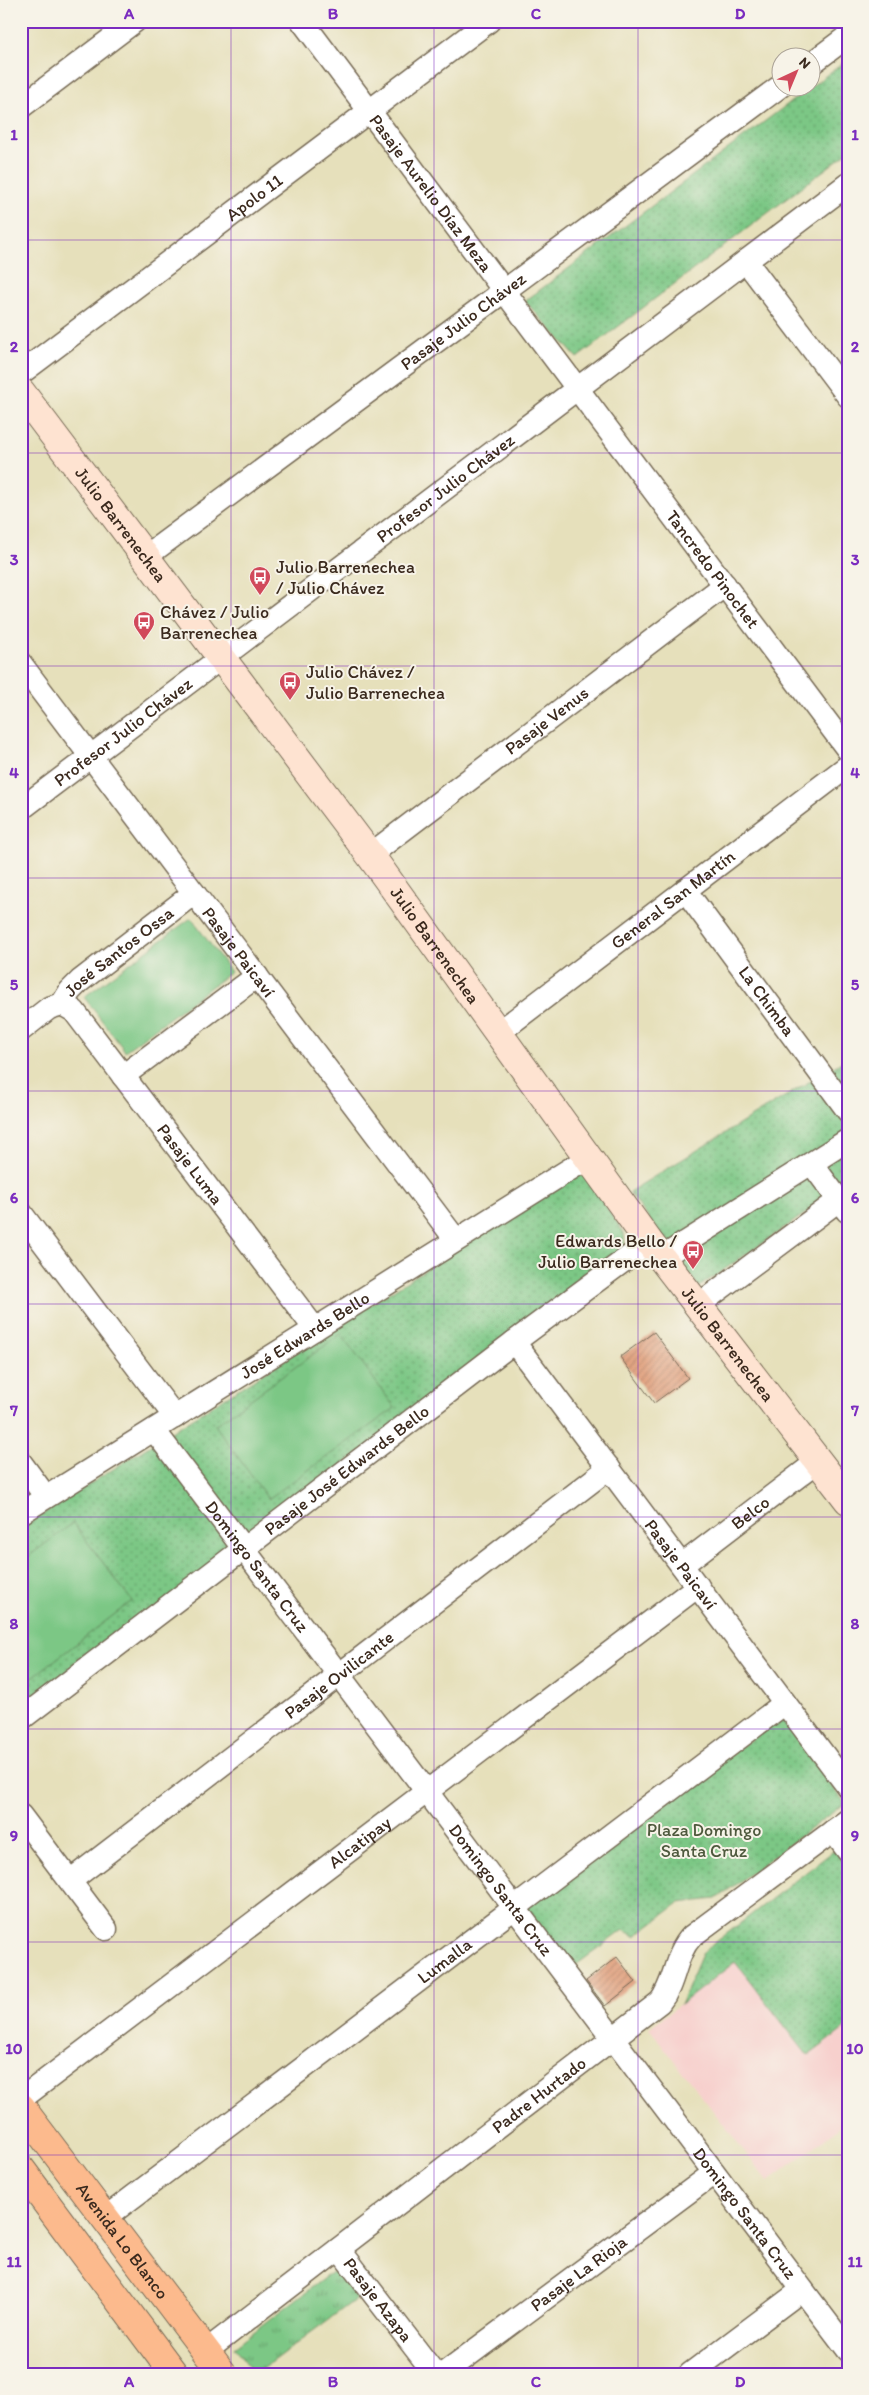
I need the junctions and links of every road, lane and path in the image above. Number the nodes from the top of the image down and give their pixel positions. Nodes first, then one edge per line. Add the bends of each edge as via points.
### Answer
1 (135, 21) edge
2 (302, 21) edge
3 (489, 21) edge
4 (844, 21) edge
5 (848, 26) edge
6 (848, 36) edge
7 (822, 56) edge
8 (772, 92) edge
9 (21, 107) edge
10 (370, 111) junction
11 (848, 184) edge
12 (746, 261) junction
13 (505, 290) junction
14 (21, 373) edge
15 (578, 388) junction
16 (21, 392) edge
17 (848, 396) edge
18 (145, 557) junction
19 (725, 585) junction
20 (221, 659) junction
21 (21, 664) edge
22 (848, 750) edge
23 (91, 757) junction
24 (848, 766) edge
25 (21, 810) edge
26 (370, 855) junction
27 (685, 890) junction
28 (194, 893) junction
29 (257, 976) junction
30 (62, 1004) junction
31 (21, 1030) edge
32 (498, 1033) junction
33 (123, 1076) junction
34 (848, 1112) edge
35 (848, 1140) edge
36 (588, 1158) junction
37 (812, 1164) junction
38 (843, 1206) edge
39 (21, 1212) edge
40 (456, 1240) junction
41 (655, 1250) junction
42 (697, 1306) junction
43 (315, 1329) junction
44 (514, 1342) junction
45 (175, 1417) junction
46 (154, 1430) junction
47 (818, 1461) junction
48 (21, 1463) edge
49 (609, 1468) junction
50 (46, 1497) junction
51 (848, 1500) edge
52 (21, 1513) edge
53 (243, 1549) junction
54 (682, 1565) junction
55 (698, 1586) junction
56 (338, 1675) junction
57 (785, 1703) junction
58 (21, 1719) edge
59 (848, 1786) edge
60 (426, 1792) junction
61 (21, 1816) edge
62 (840, 1825) edge
63 (848, 1851) edge
64 (70, 1881) junction
65 (514, 1908) junction
66 (106, 1929) dead end
67 (610, 2038) junction
68 (21, 2100) edge
69 (21, 2107) edge
70 (21, 2169) edge
71 (714, 2173) junction
72 (105, 2218) junction
73 (339, 2249) junction
74 (802, 2290) junction
75 (206, 2350) junction
76 (848, 2350) edge
77 (174, 2374) edge
78 (223, 2374) edge
79 (436, 2374) edge
80 (443, 2374) edge
81 (690, 2374) edge

1 - 9 street
2 - 10 street, Pasaje Aurelio Díaz Meza
3 - 10 street, Apolo 11
4 - 5 street
6 - 7 street
8 - 13 street, Pasaje Julio Chávez
10 - 13 street, Pasaje Aurelio Díaz Meza
10 - 14 street, Apolo 11
11 - 12 street, Profesor Julio Chávez
12 - 15 street, Profesor Julio Chávez
12 - 17 street
13 - 15 street, Pasaje Aurelio Díaz Meza
13 - 18 street, Pasaje Julio Chávez
15 - 19 street, Tancredo Pinochet
15 - 20 street, Profesor Julio Chávez
16 - 18 street, Julio Barrenechea
18 - 20 street, Julio Barrenechea
19 - 22 street, Tancredo Pinochet
19 - 26 street, Pasaje Venus
20 - 23 street, Profesor Julio Chávez
20 - 26 street, Julio Barrenechea
21 - 23 street, Pasaje Paicaví
23 - 25 street, Profesor Julio Chávez
23 - 28 street, Pasaje Paicaví
24 - 27 street, General San Martín
26 - 32 street, Julio Barrenechea
27 - 32 street, General San Martín
27 - 34 street, La Chimba
28 - 29 street, Pasaje Paicaví
28 - 30 street, José Santos Ossa via 80,981
29 - 33 street
29 - 40 street, Pasaje Paicaví
30 - 31 street, José Santos Ossa via 55,1004
30 - 33 street, Pasaje Luma via 74,1011
32 - 36 street, Julio Barrenechea
33 - 43 street, Pasaje Luma
35 - 37 street
36 - 40 street, José Edwards Bello
36 - 41 street, Julio Barrenechea
37 - 38 street
37 - 41 street
38 - 42 street
39 - 45 street
40 - 43 street, José Edwards Bello
41 - 42 street, Julio Barrenechea
41 - 44 street, Pasaje José Edwards Bello
42 - 47 street, Julio Barrenechea
43 - 45 street, José Edwards Bello
44 - 49 street, Pasaje Paicaví
44 - 53 street, Pasaje José Edwards Bello
45 - 46 street, José Edwards Bello
46 - 50 street, José Edwards Bello
46 - 53 street, Domingo Santa Cruz
47 - 51 street, Julio Barrenechea
47 - 54 street, Belco
48 - 50 street
49 - 54 street, Pasaje Paicaví
49 - 56 street, Pasaje Ovilicante
50 - 52 street, José Edwards Bello
53 - 56 street, Domingo Santa Cruz
53 - 58 street, Pasaje José Edwards Bello
54 - 55 street, Pasaje Paicaví
55 - 57 street, Pasaje Paicaví
55 - 60 street, Alcatipay
56 - 60 street, Domingo Santa Cruz
56 - 64 street, Pasaje Ovilicante
57 - 59 street, Pasaje Paicaví
57 - 65 street, Lumalla
60 - 65 street, Domingo Santa Cruz
60 - 68 street, Alcatipay
61 - 64 street
62 - 63 street
62 - 67 street, Padre Hurtado via 692,1936 679,1955 673,1981 660,2002
64 - 66 street
65 - 67 street, Domingo Santa Cruz
65 - 72 street, Lumalla
67 - 71 street, Domingo Santa Cruz
67 - 73 street, Padre Hurtado
69 - 72 main road, Avenida Lo Blanco
70 - 77 main road, Avenida Lo Blanco
71 - 74 street, Domingo Santa Cruz
71 - 80 street, Pasaje La Rioja
72 - 75 main road, Avenida Lo Blanco
73 - 75 street, Padre Hurtado
73 - 79 street, Pasaje Azapa
74 - 76 street, Domingo Santa Cruz
74 - 81 street
75 - 78 main road, Avenida Lo Blanco

